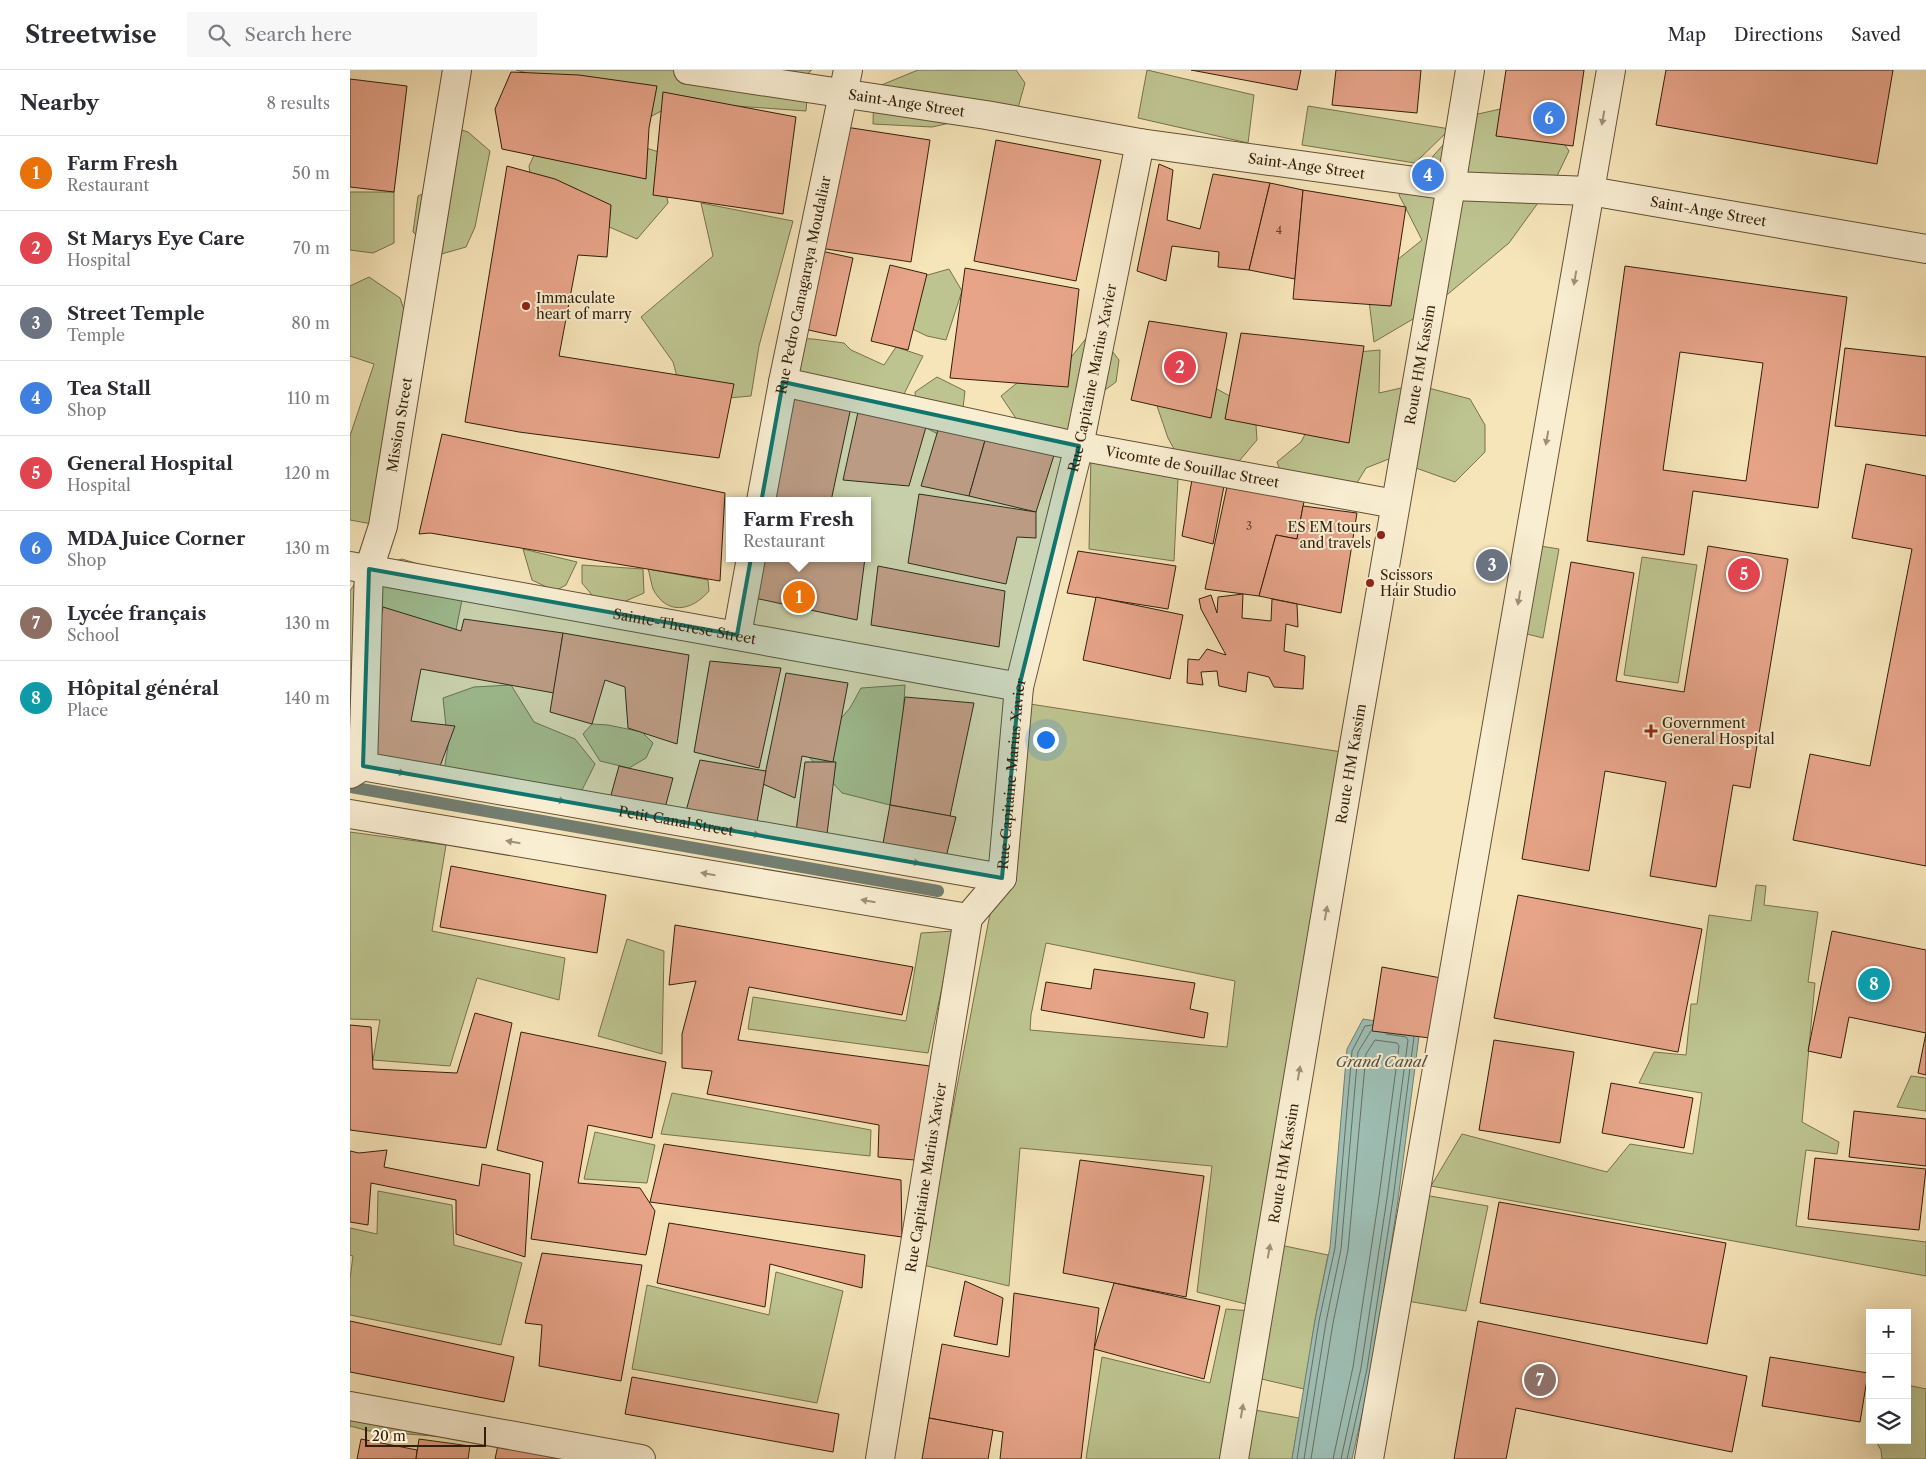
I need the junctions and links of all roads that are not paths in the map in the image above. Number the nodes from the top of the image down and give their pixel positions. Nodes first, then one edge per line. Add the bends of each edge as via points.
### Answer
1 (457, 70) edge
2 (688, 70) edge
3 (1470, 70) edge
4 (1611, 70) edge
5 (846, 82) edge
6 (1140, 143) junction
7 (1451, 186) junction
8 (1590, 190) junction
9 (1926, 249) edge
10 (783, 382) junction
11 (1079, 446) junction
12 (762, 497) edge
13 (1395, 504) junction
14 (750, 562) edge
15 (360, 568) edge
16 (737, 635) junction
17 (1018, 687) junction
18 (354, 768) edge
19 (350, 814) edge
20 (1002, 878) junction
21 (968, 918) junction
22 (350, 1406) edge
23 (641, 1459) edge
24 (880, 1459) edge
25 (1234, 1459) edge
26 (1369, 1459) edge

1 - 15 street, Mission Street via 383,526
2 - 5 street, Saint-Ange Street
3 - 7 street, Route HM Kassim
4 -> 8 street
5 - 6 street, Saint-Ange Street via 986,115
5 - 10 street, Rue Pedro Canagaraya Moudaliar
6 - 7 street, Saint-Ange Street
6 - 11 street, Rue Capitaine Marius Xavier
7 - 8 street, Saint-Ange Street
7 - 13 street, Route HM Kassim
8 - 9 street, Saint-Ange Street
8 -> 26 street
10 - 11 street, Vicomte de Souillac Street
10 - 12 street, Rue Pedro Canagaraya Moudaliar
11 - 13 street, Vicomte de Souillac Street
11 - 17 street, Rue Capitaine Marius Xavier
25 -> 13 street, Route HM Kassim
14 - 16 street
15 - 16 street, Sainte-Therese Street
15 - 18 street, Mission Street
16 - 17 street, Sainte-Therese Street
17 - 20 street, Rue Capitaine Marius Xavier
18 -> 20 street, Petit Canal Street
21 -> 19 street
20 - 21 street, Rue Capitaine Marius Xavier
21 - 24 street, Rue Capitaine Marius Xavier
22 - 23 street

